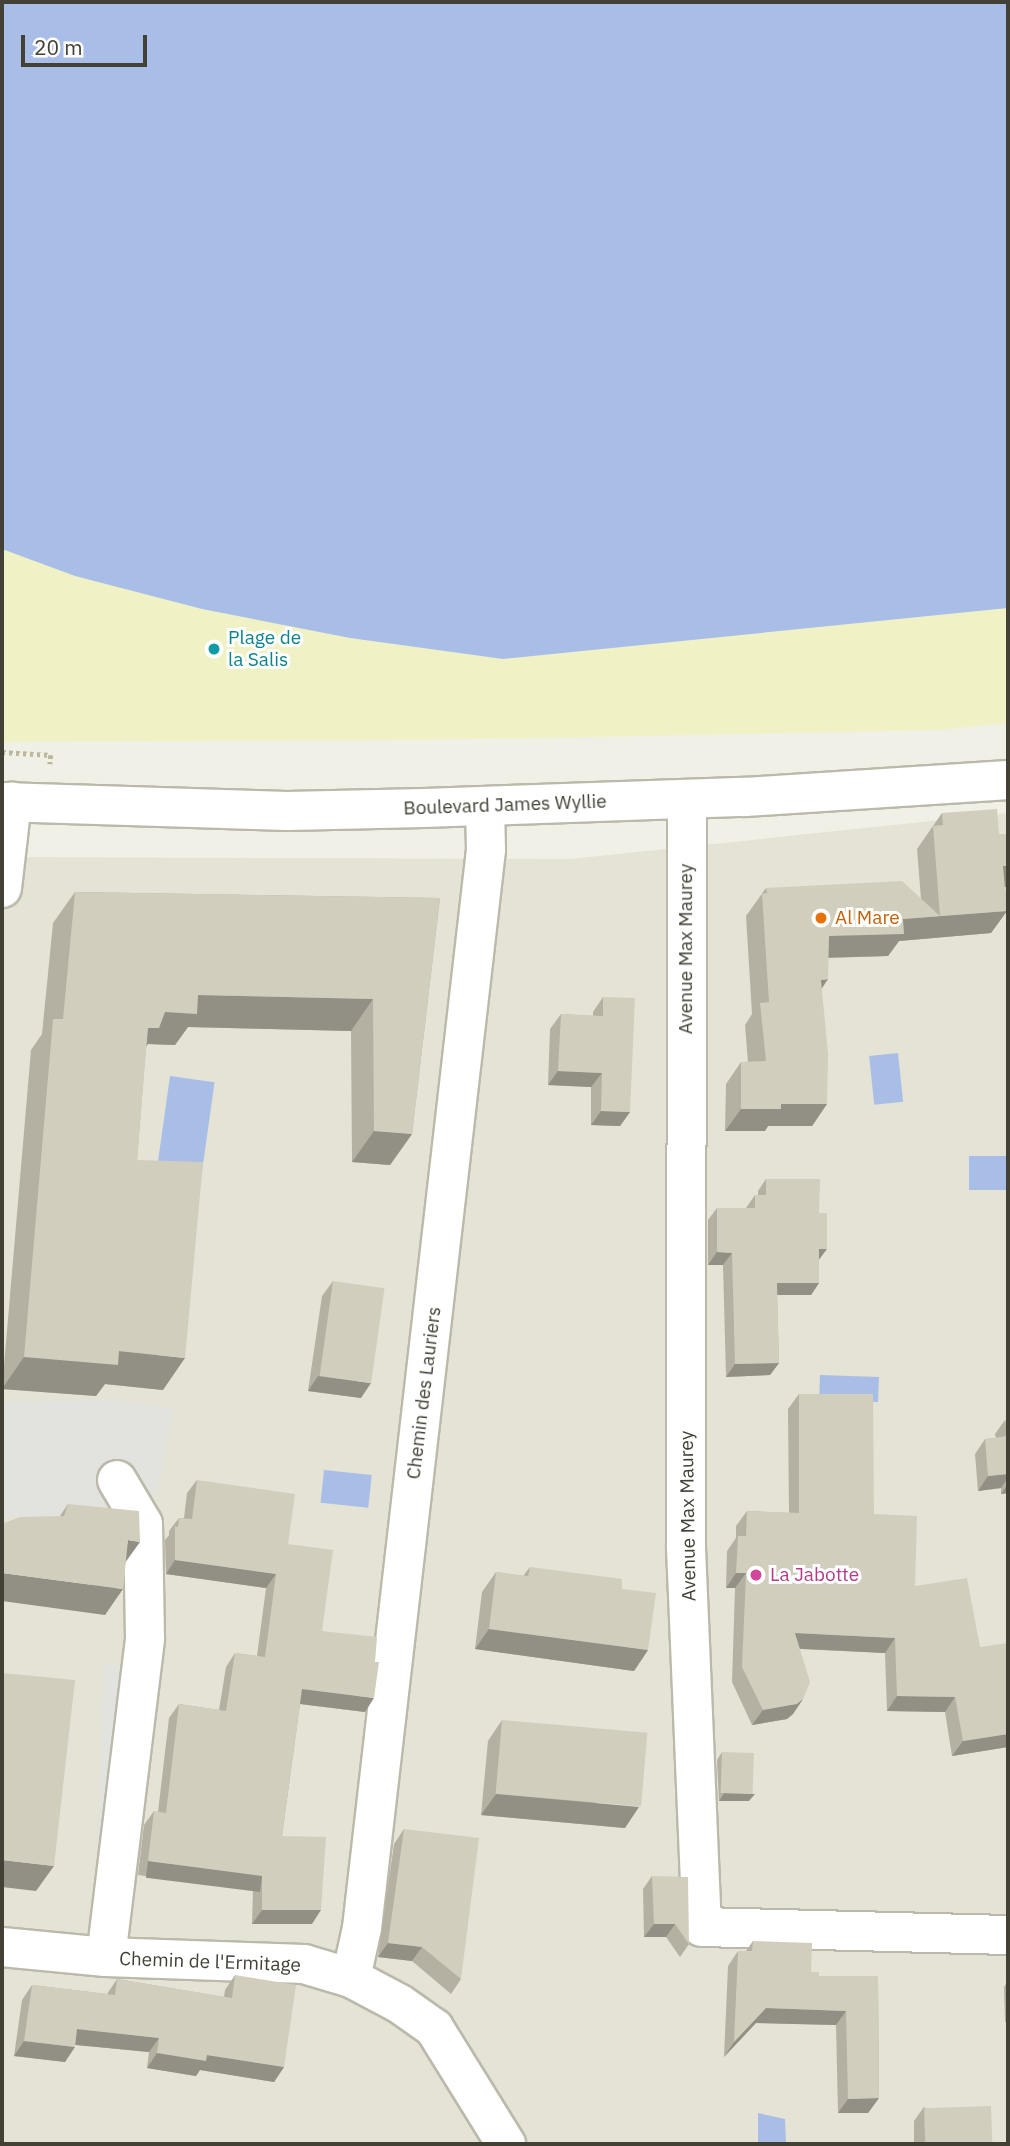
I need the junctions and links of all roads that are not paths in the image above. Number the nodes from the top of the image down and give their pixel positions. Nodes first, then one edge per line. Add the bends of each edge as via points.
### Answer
1 (1008, 780) edge
2 (687, 799) junction
3 (7, 802) edge
4 (485, 806) junction
5 (2, 888) edge
6 (117, 1480) dead end
7 (1008, 1935) edge
8 (2, 1947) edge
9 (106, 1957) junction
10 (351, 1978) junction
11 (506, 2144) edge

1 - 2 street, Boulevard James Wyllie
2 - 4 street, Boulevard James Wyllie
2 - 7 street, Avenue Max Maurey via 686,1548 702,1927
3 - 4 street, Boulevard James Wyllie via 287,811
3 - 5 street
4 - 10 street, Chemin des Lauriers via 485,864 362,1928
6 - 9 street via 143,1524 145,1638
8 - 9 street, Chemin de l'Ermitage
9 - 10 street, Chemin de l'Ermitage via 304,1964
10 - 11 street, Chemin de l'Ermitage via 434,2028

